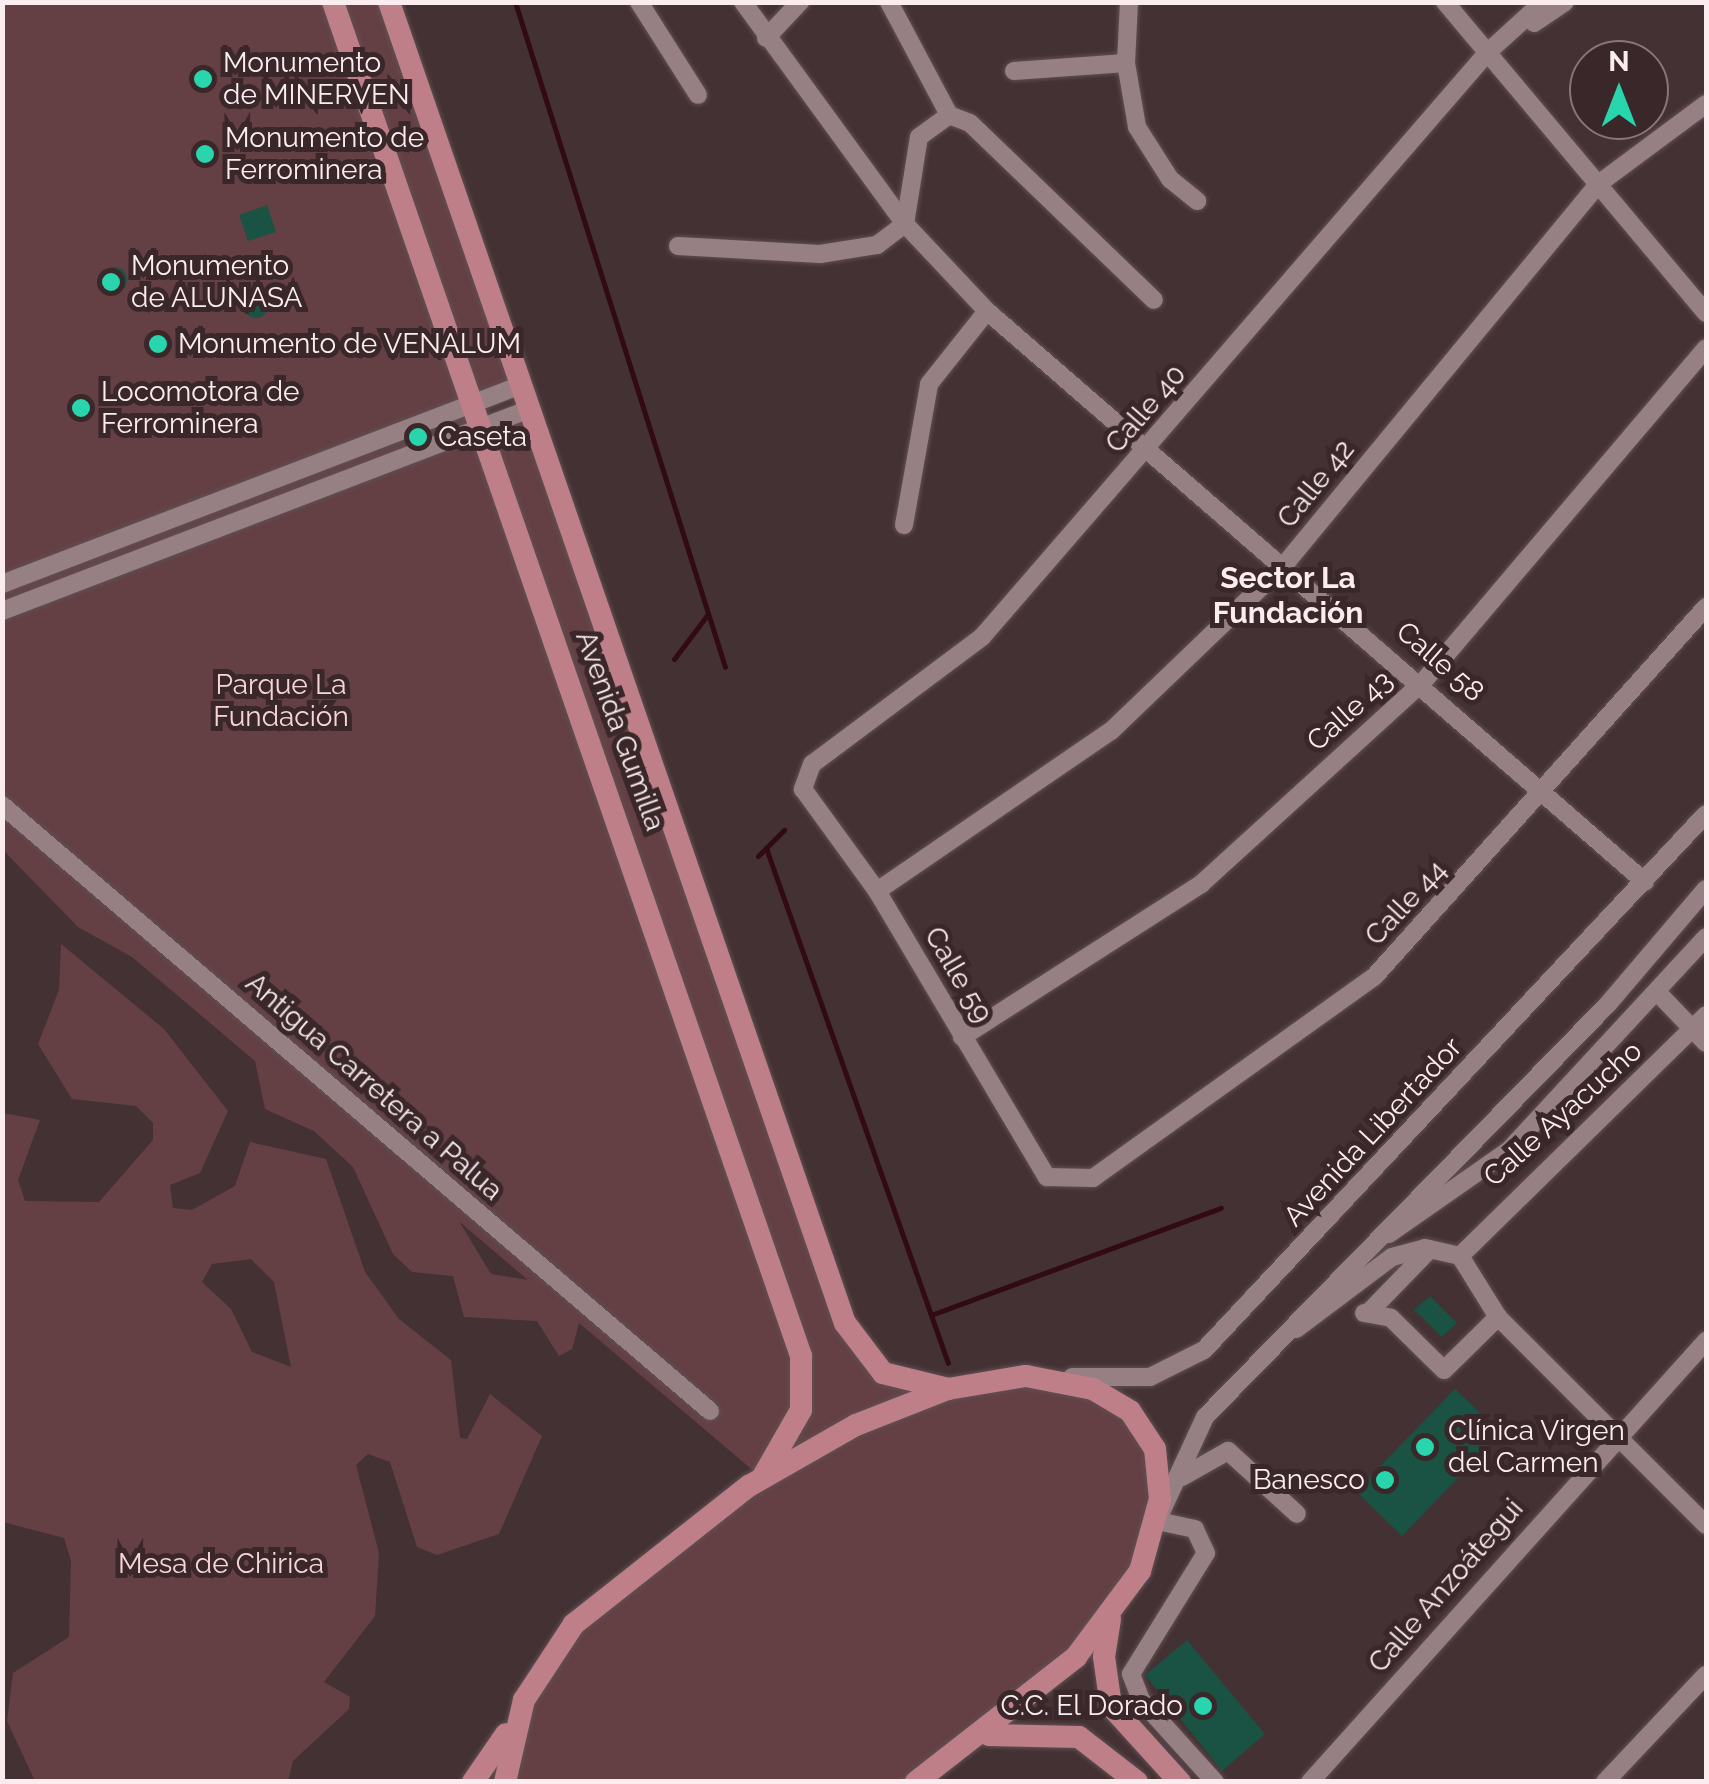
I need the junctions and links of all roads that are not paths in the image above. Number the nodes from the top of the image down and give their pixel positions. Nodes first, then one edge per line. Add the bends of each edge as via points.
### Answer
1 (333, 2) edge
2 (389, 2) edge
3 (639, 2) edge
4 (743, 2) edge
5 (800, 2) edge
6 (889, 2) edge
7 (1129, 2) edge
8 (1446, 2) edge
9 (1543, 2) edge
10 (1565, 2) edge
11 (766, 38) junction
12 (1487, 54) junction
13 (1126, 63) junction
14 (1014, 71) dead end
15 (698, 95) dead end
16 (1706, 104) edge
17 (949, 115) junction
18 (1597, 185) junction
19 (1197, 201) dead end
20 (905, 224) junction
21 (678, 246) dead end
22 (1154, 300) dead end
23 (986, 311) junction
24 (1706, 314) edge
25 (1706, 348) edge
26 (521, 385) junction
27 (472, 404) junction
28 (530, 409) junction
29 (480, 428) junction
30 (1150, 446) junction
31 (904, 525) dead end
32 (1285, 564) junction
33 (2, 584) edge
34 (1706, 607) edge
35 (2, 611) edge
36 (1422, 683) junction
37 (812, 764) joint
38 (1545, 794) junction
39 (2, 805) edge
40 (1706, 814) edge
41 (1645, 882) junction
42 (1706, 889) edge
43 (877, 891) junction
44 (1706, 937) edge
45 (1658, 993) junction
46 (1702, 1029) edge
47 (962, 1037) junction
48 (1093, 1178) joint
49 (1367, 1248) junction
50 (1430, 1250) junction
51 (1460, 1256) junction
52 (1498, 1318) junction
53 (1706, 1341) edge
54 (1262, 1351) junction
55 (1026, 1376) junction
56 (948, 1389) junction
57 (710, 1411) dead end
58 (1618, 1433) junction
59 (762, 1478) junction
60 (1175, 1482) junction
61 (1297, 1514) dead end
62 (1156, 1521) junction
63 (1706, 1525) edge
64 (1110, 1618) junction
65 (1706, 1675) edge
66 (524, 1700) junction
67 (985, 1736) junction
68 (473, 1782) edge
69 (505, 1782) edge
70 (916, 1782) edge
71 (1137, 1782) edge
72 (1180, 1782) edge
73 (1216, 1782) edge
74 (1310, 1782) edge
75 (1605, 1782) edge

1 - 27 main road, Avenida Gumilla
2 - 26 main road, Avenida Gumilla
3 - 15 street
4 - 11 street, Calle 58
5 - 11 street
6 - 17 street
7 - 13 street
8 - 12 street
9 - 12 street
10 - 12 street
11 - 20 street, Calle 58
12 - 18 street
12 - 30 street, Calle 40
13 - 14 street
13 - 19 street via 1137,126 1170,179
16 - 18 street, Calle 42
17 - 20 street via 919,137
17 - 22 street via 970,123
18 - 24 street
18 - 32 street, Calle 42
20 - 21 street via 877,246 832,253
20 - 23 street, Calle 58
23 - 30 street, Calle 58
23 - 31 street via 928,384
25 - 36 street, Calle 43
26 - 27 street
26 - 28 main road, Avenida Gumilla
27 - 29 main road, Avenida Gumilla
27 - 33 street
28 - 29 street
28 - 56 main road, Avenida Gumilla via 845,1323 884,1374
29 - 35 street
29 - 59 main road, Avenida Gumilla via 801,1356 801,1410
30 - 32 street, Calle 58
30 - 37 street, Calle 40 via 982,637
32 - 36 street, Calle 58
32 - 43 street, Calle 42 via 1112,731
34 - 38 street, Calle 44
36 - 38 street, Calle 58
36 - 47 street, Calle 43 via 1201,884
37 - 43 street, Calle 59 via 803,789
38 - 41 street, Calle 58
38 - 48 street, Calle 44 via 1374,978
39 - 57 street, Antigua Carretera a Palua
40 - 41 street, Avenida Libertador
41 - 55 street, Avenida Libertador via 1192,1361 1150,1377
42 - 49 street via 1608,1004
43 - 47 street, Calle 59
44 - 45 street
45 - 46 street
45 - 49 street via 1510,1150
46 - 51 street, Calle Ayacucho
47 - 48 street, Calle 59 via 1047,1177
49 - 54 street
50 - 51 street
50 - 52 street via 1367,1312 1391,1318 1444,1370
50 - 54 street via 1392,1258
51 - 52 street
52 - 58 street
53 - 58 street, Calle Anzoátegui
54 - 60 street via 1214,1404
55 - 56 main road
55 - 62 main road via 1093,1389 1140,1422 1159,1464
56 - 59 main road via 856,1425
58 - 63 street
58 - 74 street, Calle Anzoátegui
59 - 66 main road via 599,1598
60 - 61 street via 1228,1451
60 - 62 street
62 - 64 main road
62 - 73 street via 1196,1529 1206,1554 1138,1660 1132,1688
64 - 67 main road
64 - 72 main road via 1104,1657 1112,1706
65 - 75 street
66 - 68 main road
66 - 69 main road
67 - 70 main road
67 - 71 main road via 1029,1729 1079,1736

